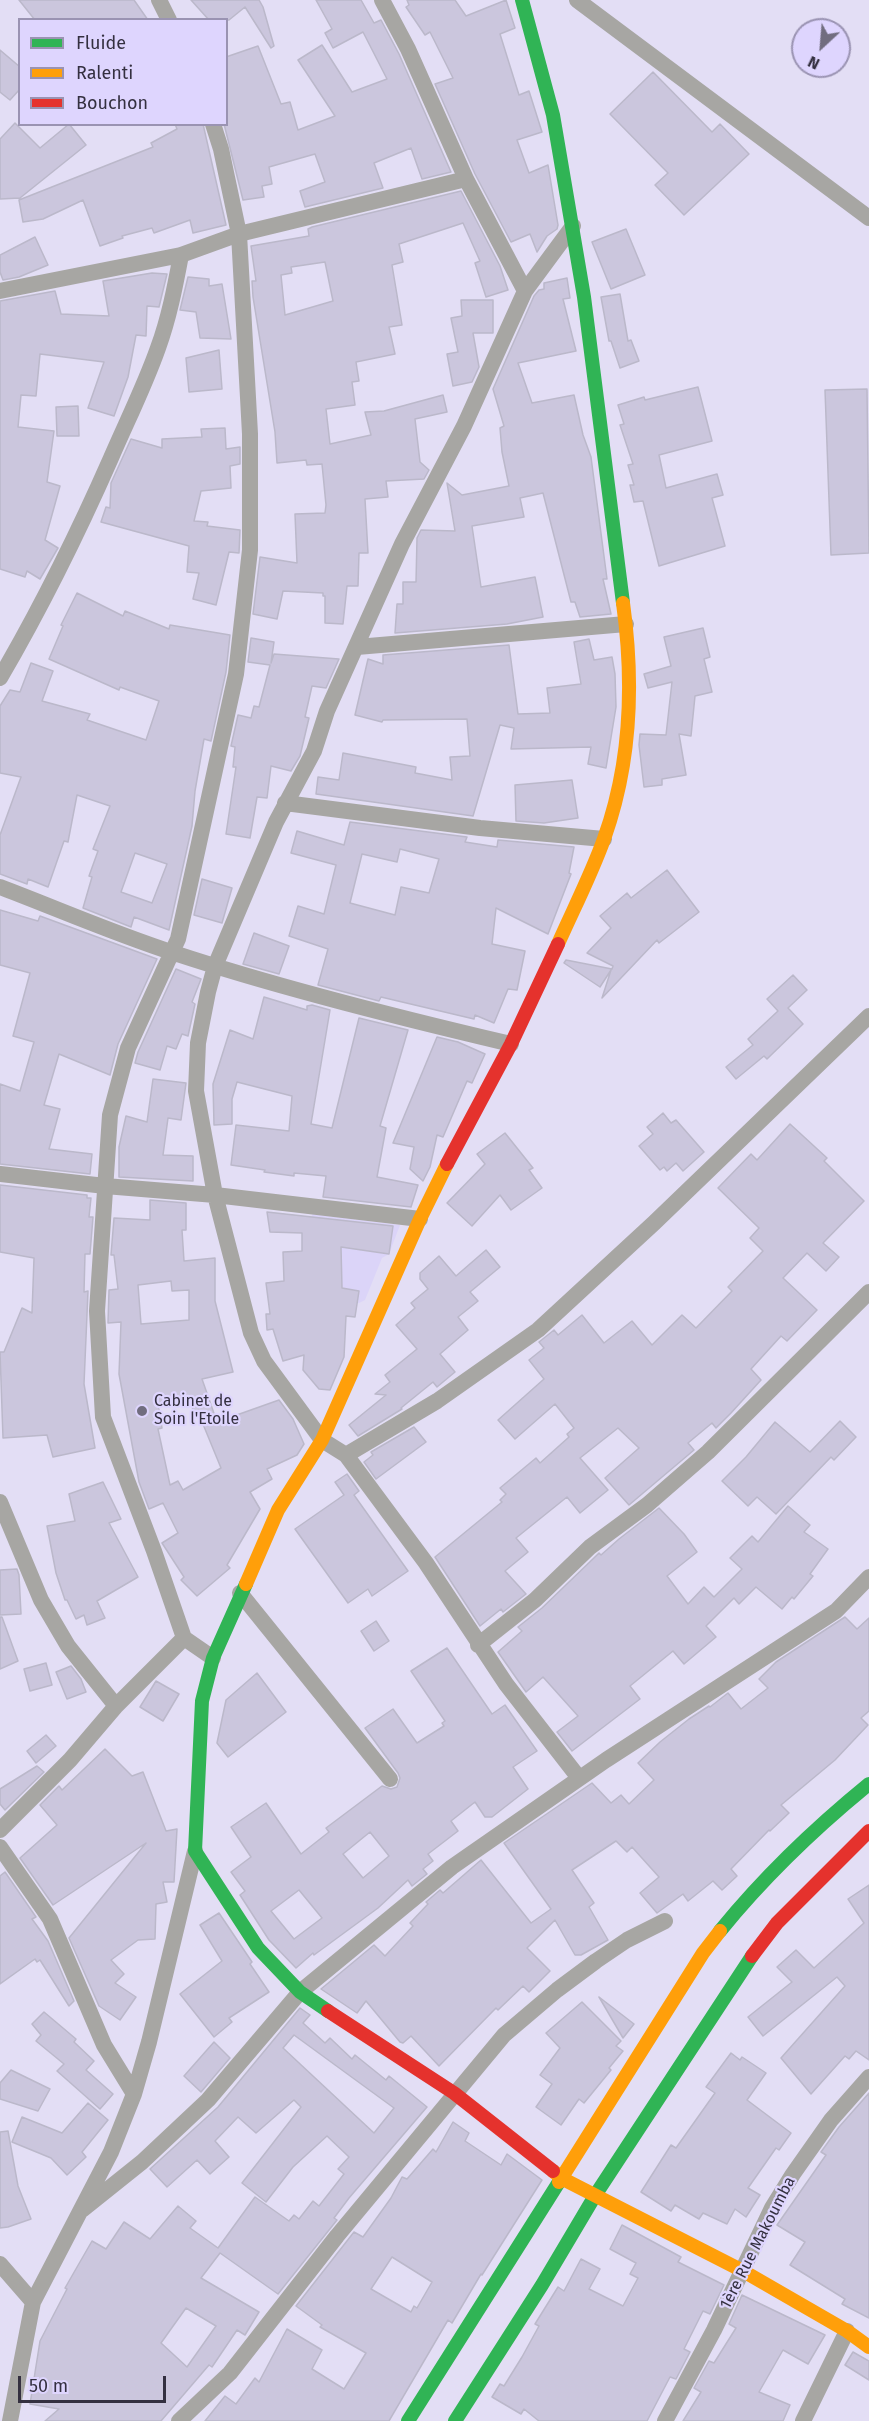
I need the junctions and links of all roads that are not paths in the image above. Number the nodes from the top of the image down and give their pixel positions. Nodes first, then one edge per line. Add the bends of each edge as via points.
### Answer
1 (159, 0) edge
2 (382, 0) edge
3 (522, 0) edge
4 (577, 0) edge
5 (168, 18) edge
6 (214, 126) edge
7 (466, 179) junction
8 (869, 218) edge
9 (573, 226) junction
10 (238, 234) junction
11 (181, 255) junction
12 (0, 291) edge
13 (525, 291) junction
14 (626, 624) junction
15 (357, 648) junction
16 (0, 678) edge
17 (285, 803) junction
18 (604, 839) junction
19 (0, 887) edge
20 (172, 952) junction
21 (215, 966) junction
22 (869, 1016) edge
23 (511, 1044) junction
24 (0, 1174) edge
25 (105, 1186) junction
26 (215, 1195) junction
27 (420, 1219) junction
28 (869, 1292) edge
29 (322, 1440) junction
30 (346, 1455) junction
31 (0, 1502) edge
32 (869, 1577) edge
33 (240, 1593) junction
34 (184, 1638) junction
35 (478, 1645) junction
36 (213, 1658) junction
37 (116, 1706) junction
38 (390, 1779) dead end
39 (579, 1779) junction
40 (869, 1784) edge
41 (0, 1830) edge
42 (869, 1831) edge
43 (0, 1848) edge
44 (195, 1851) junction
45 (665, 1921) dead end
46 (300, 1992) junction
47 (869, 2077) edge
48 (454, 2093) junction
49 (134, 2094) junction
50 (563, 2179) junction
51 (596, 2194) junction
52 (82, 2211) junction
53 (0, 2264) edge
54 (742, 2271) junction
55 (33, 2302) junction
56 (847, 2331) junction
57 (869, 2347) edge
58 (10, 2421) edge
59 (179, 2421) edge
60 (408, 2421) edge
61 (455, 2421) edge
62 (665, 2421) edge
63 (803, 2421) edge

1 - 5 street
2 - 7 street
3 - 9 street via 553,115
4 - 8 street
6 - 10 street
7 - 10 street
7 - 13 street
9 - 13 street
9 - 14 street
10 - 11 street
10 - 20 street via 249,434 250,550 236,674 194,870
11 - 12 street
11 - 16 street via 170,309 145,381 78,534
13 - 15 street via 464,426 402,543
14 - 15 street
14 - 18 street via 630,708 622,772
15 - 17 street via 327,711 314,751
17 - 18 street
17 - 21 street
18 - 23 street
19 - 20 street
20 - 21 street
20 - 25 street via 128,1048 110,1116
21 - 23 street
21 - 26 street via 198,1044 195,1091
22 - 30 street via 538,1330 437,1401
23 - 27 street
24 - 25 street
25 - 26 street
25 - 34 street via 97,1311 104,1417
26 - 27 street
26 - 29 street via 251,1333 264,1361
27 - 29 street
28 - 35 street via 708,1452 647,1505 590,1547 535,1600
29 - 30 street
29 - 33 street via 278,1510
30 - 35 street via 426,1563
31 - 37 street via 42,1600 68,1646
32 - 39 street via 836,1611
33 - 36 street
33 - 38 street
34 - 36 street
34 - 37 street
35 - 39 street
36 - 44 street via 202,1701
37 - 41 street via 70,1760
39 - 46 street via 452,1867
40 - 50 street via 828,1817 747,1898 703,1953
42 - 51 street via 777,1923 737,1976
43 - 49 street via 51,1919 104,2045
44 - 46 street via 258,1948
44 - 49 street
45 - 48 street via 627,1940 557,1990 504,2035
46 - 48 street
46 - 52 street via 208,2100
47 - 54 street, 1ère Rue Makoumba via 831,2120 793,2174
48 - 50 street
48 - 59 street via 230,2373
49 - 52 street
50 - 51 street
50 - 60 street
51 - 54 street
51 - 61 street
52 - 55 street
53 - 55 street
54 - 56 street
54 - 62 street, 1ère Rue Makoumba
55 - 58 street
56 - 57 street
56 - 63 street

